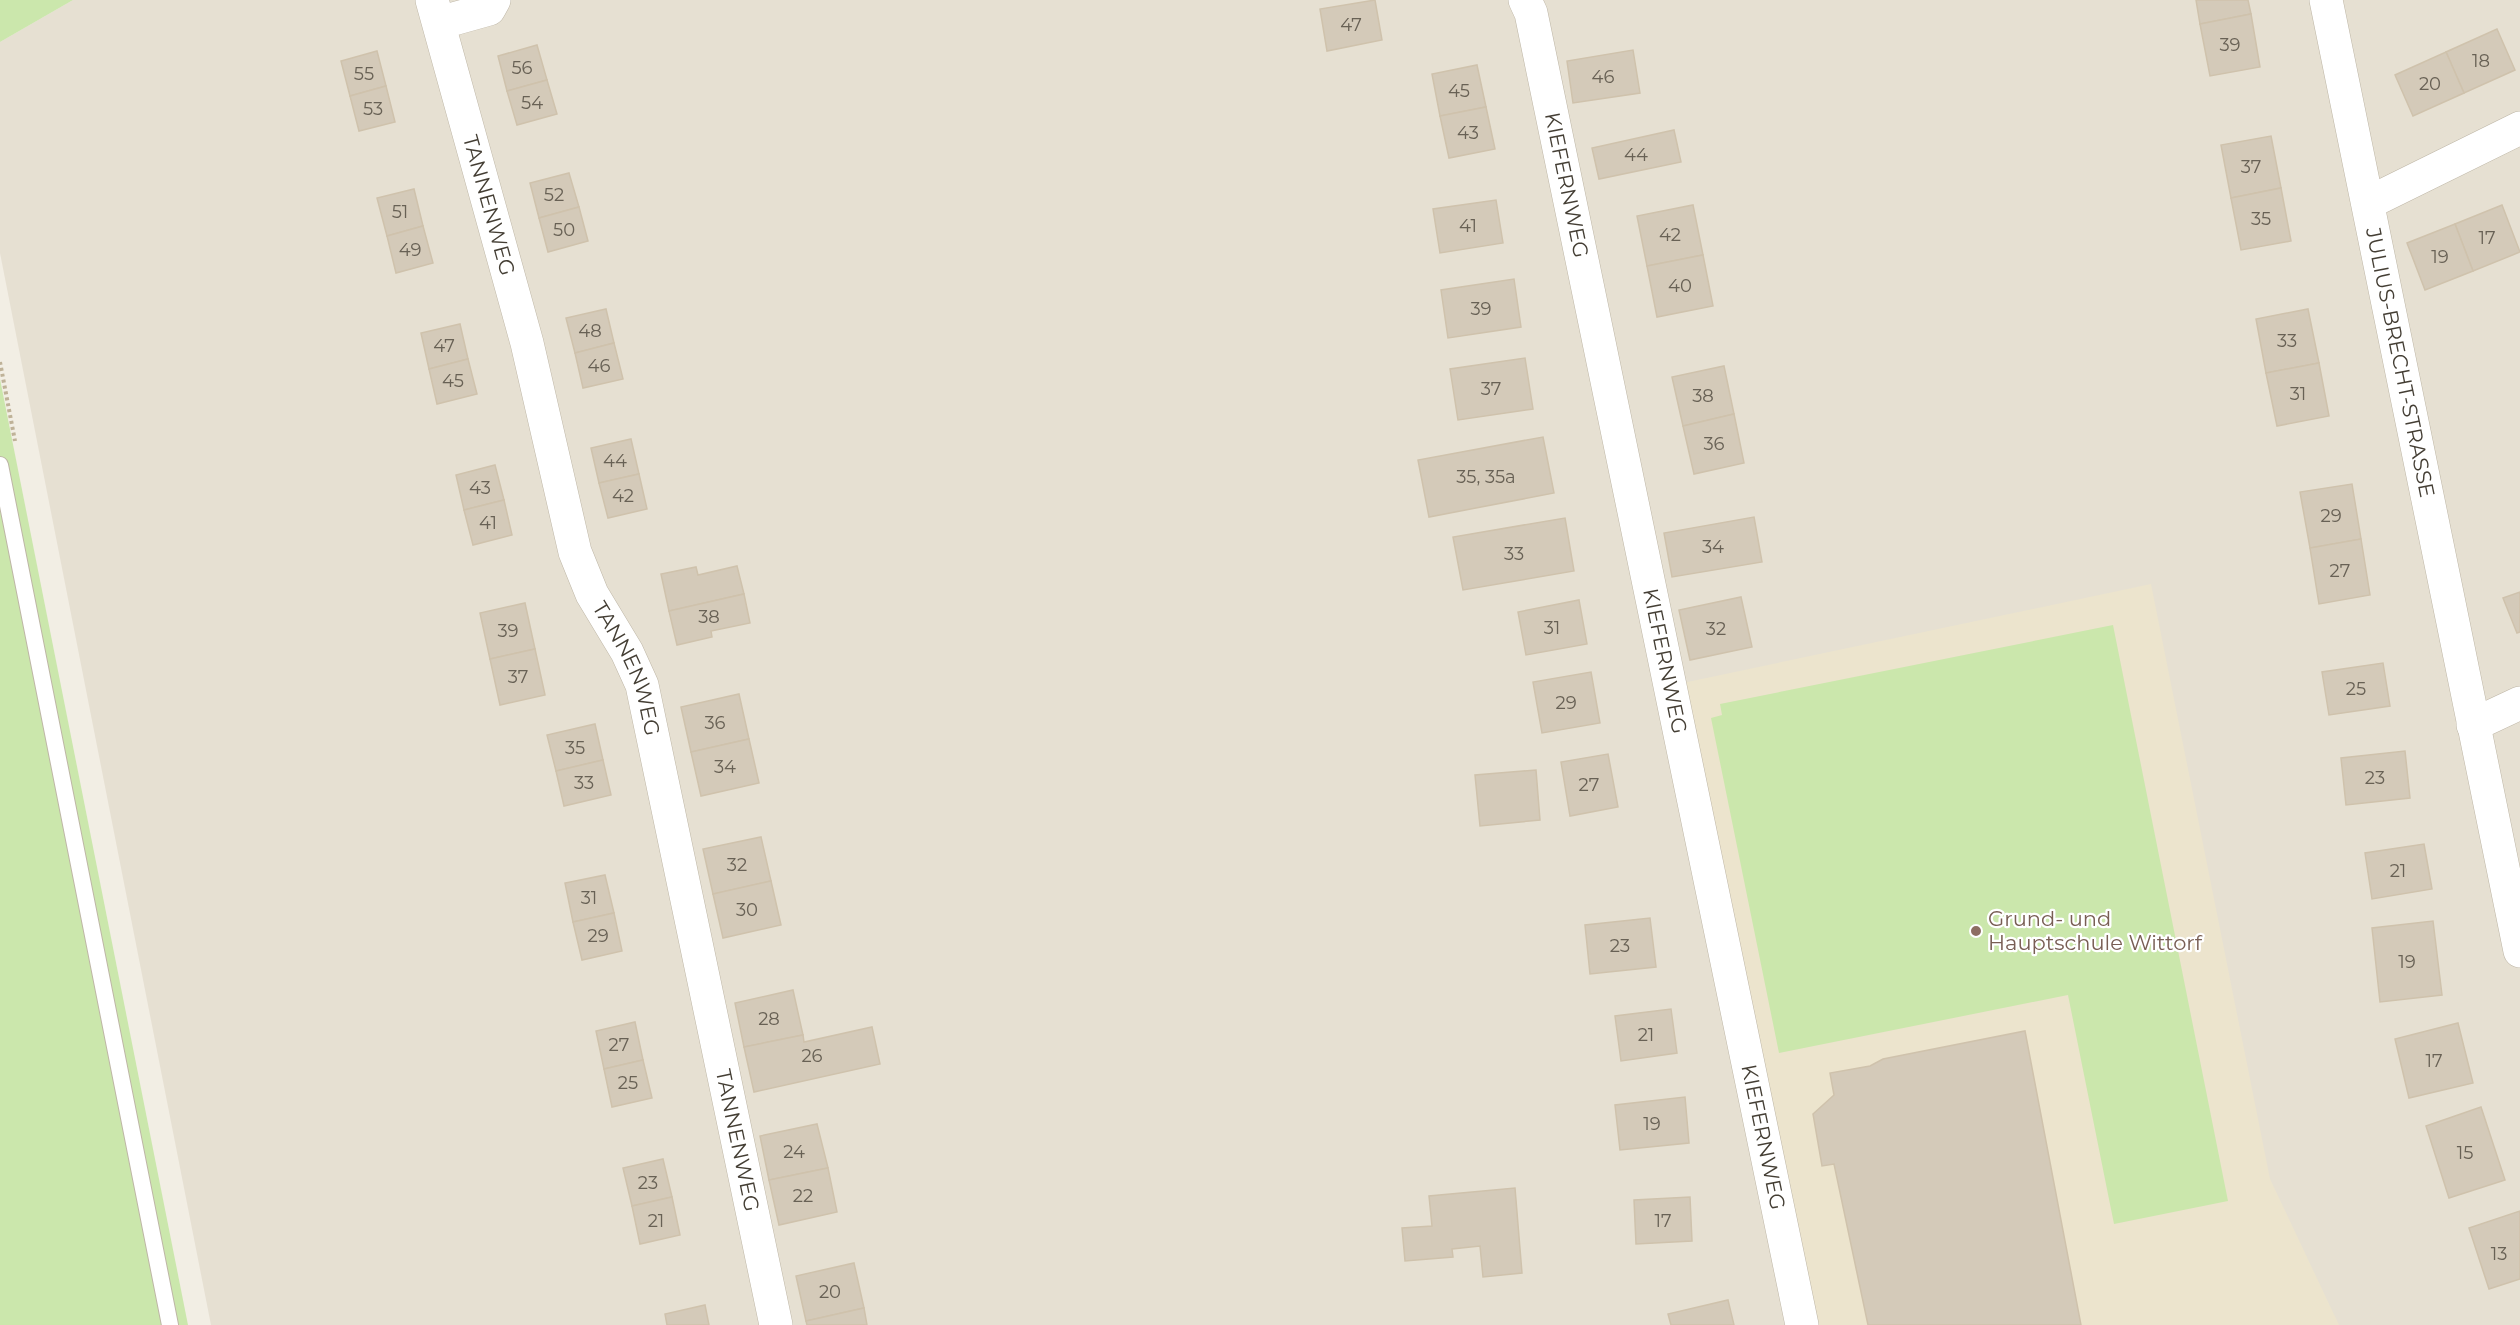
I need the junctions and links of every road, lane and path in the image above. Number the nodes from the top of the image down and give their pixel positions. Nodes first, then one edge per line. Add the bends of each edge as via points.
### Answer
1 (494, 0) edge
2 (1525, 0) edge
3 (2326, 0) edge
4 (436, 11) edge
5 (2520, 128) edge
6 (2368, 203) junction
7 (0, 465) edge
8 (2520, 703) edge
9 (2473, 725) junction
10 (2520, 951) edge
11 (170, 1325) edge
12 (776, 1325) edge
13 (1802, 1325) edge

1 - 4 street, TANNENWEG via 489,9
2 - 13 street, KIEFERNWEG via 1531,14
3 - 6 street, JULIUS-BRECHT-STRASSE
4 - 12 street, TANNENWEG via 526,343 575,552 592,594 627,652 642,686
5 - 6 street
6 - 9 street, JULIUS-BRECHT-STRASSE
7 - 11 lane
8 - 9 street
9 - 10 street, JULIUS-BRECHT-STRASSE

